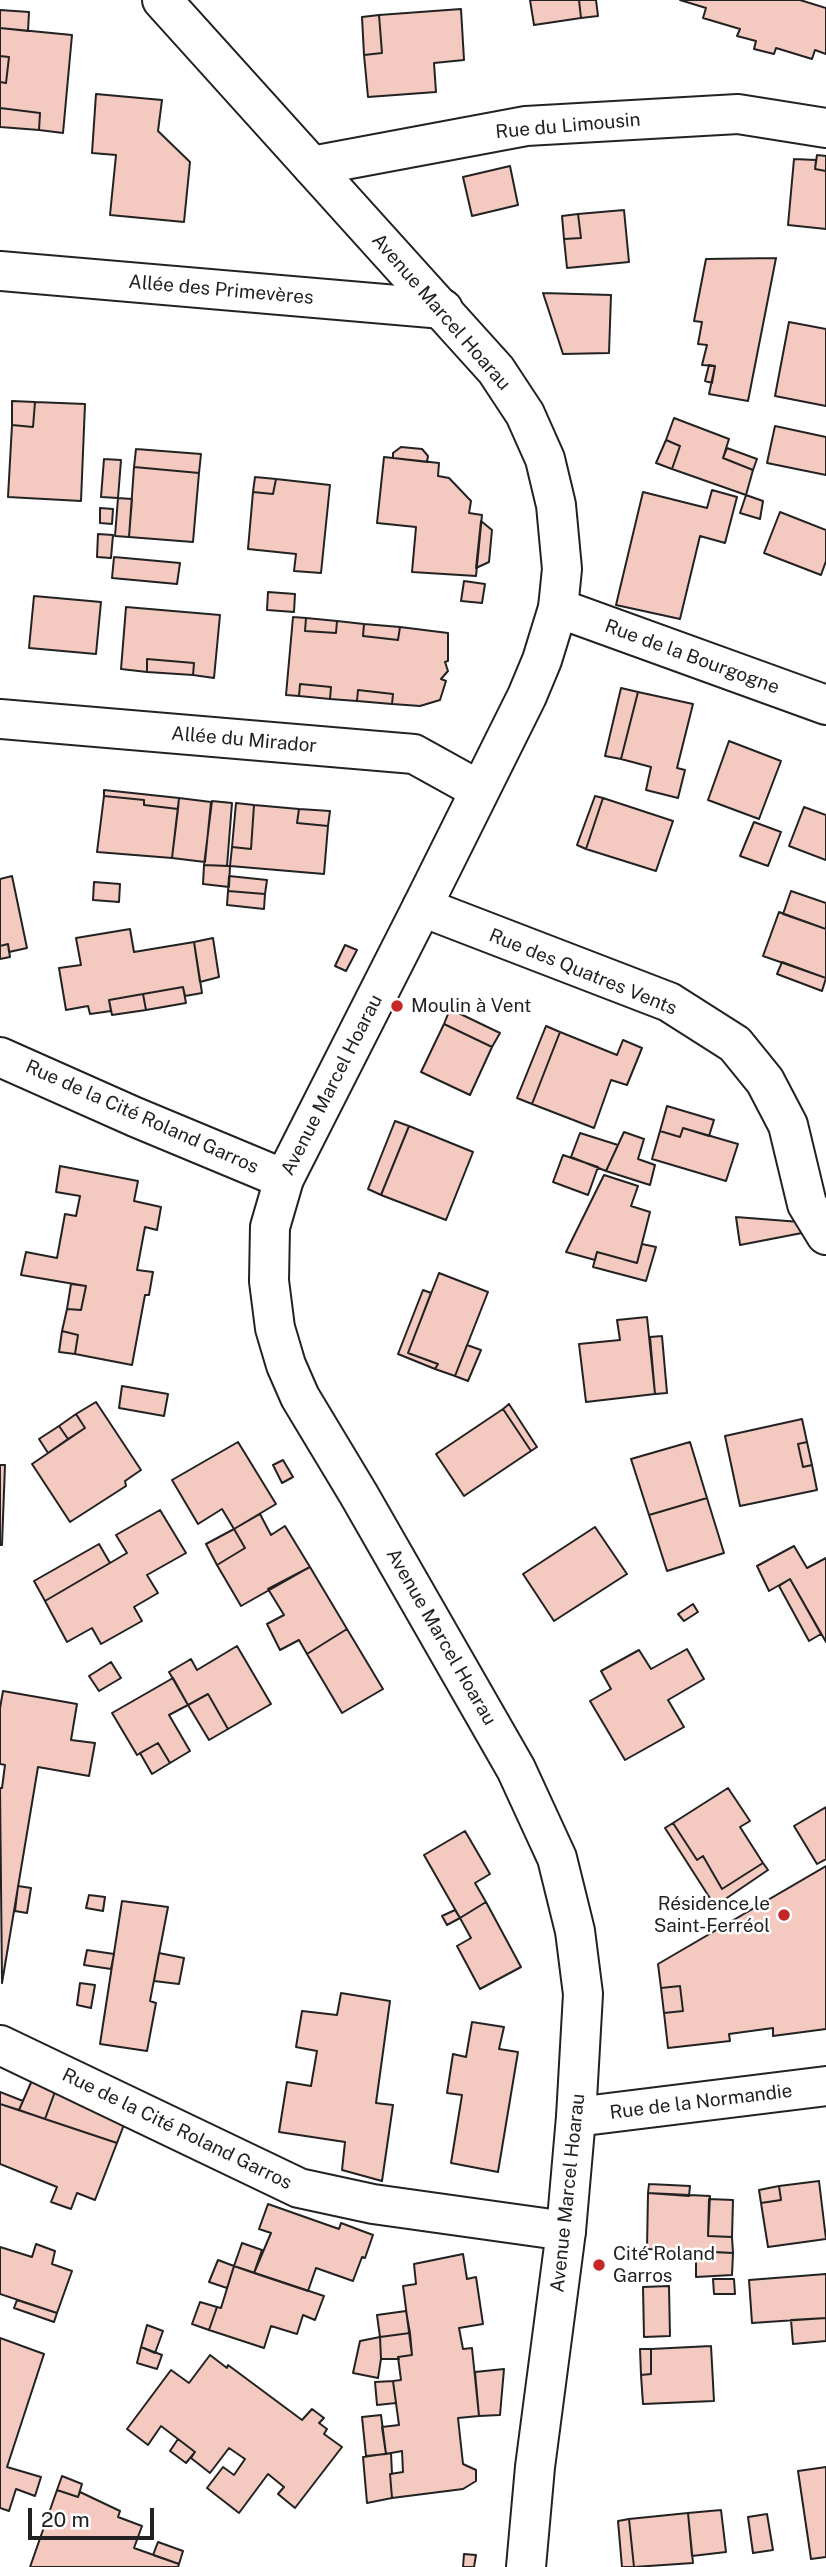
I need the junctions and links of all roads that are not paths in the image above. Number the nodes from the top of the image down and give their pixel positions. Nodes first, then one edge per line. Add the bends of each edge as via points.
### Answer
1 (162, 0) edge
2 (826, 128) edge
3 (312, 166) junction
4 (0, 271) edge
5 (443, 309) junction
6 (558, 608) junction
7 (826, 705) edge
8 (0, 719) edge
9 (479, 790) junction
10 (422, 907) junction
11 (0, 1057) edge
12 (284, 1179) junction
13 (826, 1235) edge
14 (0, 2045) edge
15 (826, 2087) edge
16 (576, 2117) junction
17 (566, 2231) junction
18 (526, 2567) edge

1 - 3 street, Avenue Marcel Hoarau
2 - 3 street, Rue du Limousin via 737,114 526,126
3 - 5 street, Avenue Marcel Hoarau
4 - 5 street, Allée des Primevères
5 - 6 street, Avenue Marcel Hoarau via 496,370 525,414 545,459 556,506 562,569
6 - 7 street, Rue de la Bourgogne
6 - 9 street, Avenue Marcel Hoarau via 532,684
8 - 9 street, Allée du Mirador via 414,754
9 - 10 street, Avenue Marcel Hoarau
10 - 12 street, Avenue Marcel Hoarau
10 - 13 street, Rue des Quatres Vents via 669,1003 735,1044 765,1081 788,1125 807,1204
11 - 12 street, Rue de la Cité Roland Garros
12 - 16 street, Avenue Marcel Hoarau via 270,1227 269,1282 286,1365 300,1397 516,1769 557,1858 575,1931 583,1994
14 - 17 street, Rue de la Cité Roland Garros via 299,2188 373,2204
15 - 16 street, Rue de la Normandie
16 - 17 street, Avenue Marcel Hoarau
17 - 18 street, Avenue Marcel Hoarau

